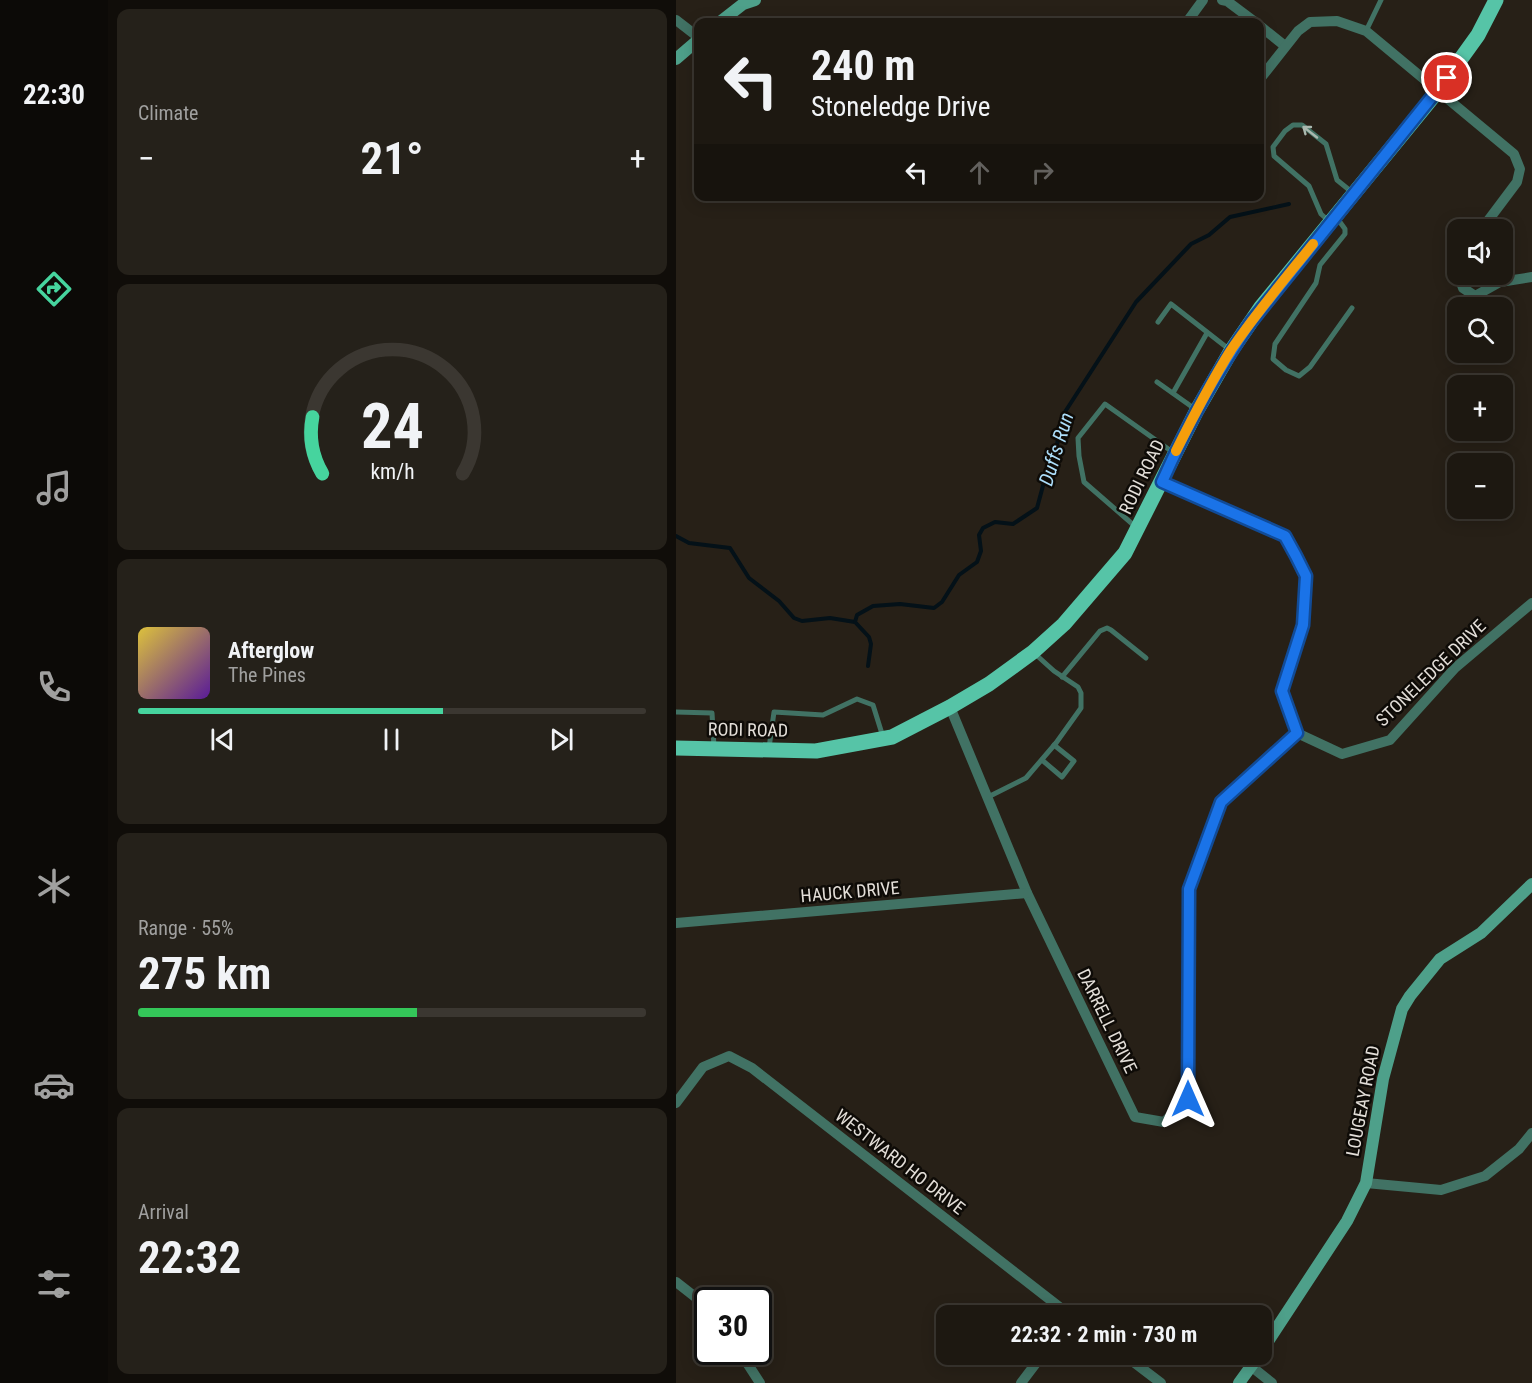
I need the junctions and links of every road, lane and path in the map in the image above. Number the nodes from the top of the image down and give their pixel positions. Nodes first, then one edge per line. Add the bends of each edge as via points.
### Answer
1 (755, 0) edge
2 (1203, 0) edge
3 (1222, 0) edge
4 (1381, 0) edge
5 (1496, 0) edge
6 (725, 18) edge
7 (1190, 18) edge
8 (1250, 18) edge
9 (676, 20) edge
10 (1264, 29) edge
11 (1366, 32) junction
12 (694, 36) edge
13 (694, 43) edge
14 (1285, 46) junction
15 (676, 59) edge
16 (1264, 74) edge
17 (1437, 92) junction
18 (1354, 194) junction
19 (1333, 219) junction
20 (1489, 219) edge
21 (1531, 277) edge
22 (1513, 280) edge
23 (1462, 285) edge
24 (1495, 285) edge
25 (1352, 308) dead end
26 (1158, 322) dead end
27 (1207, 333) junction
28 (1231, 351) junction
29 (1157, 382) dead end
30 (1172, 393) junction
31 (1197, 410) junction
32 (1175, 454) junction
33 (1162, 482) junction
34 (1138, 530) junction
35 (1531, 603) edge
36 (1033, 652) junction
37 (1146, 658) dead end
38 (1062, 677) junction
39 (950, 708) junction
40 (676, 712) edge
41 (1297, 733) junction
42 (883, 739) junction
43 (1054, 745) junction
44 (676, 748) edge
45 (714, 749) junction
46 (769, 750) junction
47 (1042, 760) junction
48 (987, 797) junction
49 (1531, 884) edge
50 (1027, 893) junction
51 (676, 923) edge
52 (676, 1103) edge
53 (1531, 1133) edge
54 (1366, 1183) junction
55 (676, 1282) edge
56 (694, 1296) edge
57 (1057, 1305) edge
58 (1272, 1335) edge
59 (748, 1365) edge
60 (1035, 1365) edge
61 (1137, 1365) edge
62 (1252, 1367) joint
63 (760, 1383) edge
64 (1021, 1383) edge
65 (1161, 1383) edge
66 (1239, 1383) edge
67 (1272, 1383) edge

1 - 6 street
2 - 7 street
3 - 8 street
4 - 11 lane
5 - 17 main road, RODI ROAD via 1478,35
9 - 12 street
10 - 14 street
11 - 14 street via 1337,21 1310,22
11 - 17 street
13 - 15 street
14 - 16 street
17 - 18 main road, RODI ROAD
17 - 20 street via 1514,154 1520,169 1517,182
18 - 19 main road, RODI ROAD
18 -> 19 lane via 1337,180 1326,144 1302,125 1285,130 1273,147 1274,156 1309,186 1321,214
19 - 25 lane via 1345,229 1345,234 1320,265 1316,283 1274,344 1273,359 1299,376 1310,367
19 - 28 main road, RODI ROAD via 1261,307
21 - 22 street
23 - 24 street via 1476,296
26 - 27 lane via 1171,304
27 - 28 lane
27 - 30 lane
28 - 31 main road, RODI ROAD
29 - 30 lane
30 - 31 lane
31 - 32 main road, RODI ROAD
32 - 33 main road, RODI ROAD
32 - 34 lane via 1105,404 1078,438 1084,483
33 - 34 main road, RODI ROAD
33 - 41 street via 1285,536 1291,546 1306,576 1303,625 1282,691
34 - 36 main road, RODI ROAD via 1125,553 1064,624
35 - 41 street, STONELEDGE DRIVE via 1455,668 1390,740 1342,754
36 - 38 lane
36 - 39 main road, RODI ROAD
37 - 38 lane via 1107,628 1100,631
38 - 43 lane via 1078,687 1081,708
39 - 42 main road, RODI ROAD
39 - 48 street, DARRELL DRIVE
40 - 45 lane via 712,713
41 - 50 street, DARRELL DRIVE via 1221,802 1189,889 1188,1099 1164,1122 1135,1117
42 - 46 main road, RODI ROAD via 816,751
42 - 46 lane via 873,705 857,699 823,715 774,712
43 - 47 lane
43 - 47 lane via 1074,761 1062,777
44 - 45 main road, RODI ROAD
45 - 46 main road, RODI ROAD
47 - 48 lane via 1026,778
48 - 50 street, DARRELL DRIVE
49 - 54 street, LOUGEAY ROAD via 1481,933 1440,959 1402,1009 1383,1079
50 - 51 street, HAUCK DRIVE
52 - 57 street, WESTWARD HO DRIVE via 703,1067 729,1056 752,1068
53 - 54 street via 1519,1149 1485,1176 1441,1190
54 - 58 street, LOUGEAY ROAD via 1347,1221
55 - 56 street
59 - 63 street
60 - 64 street
61 - 65 street
62 - 66 street, LOUGEAY ROAD
62 - 67 street

